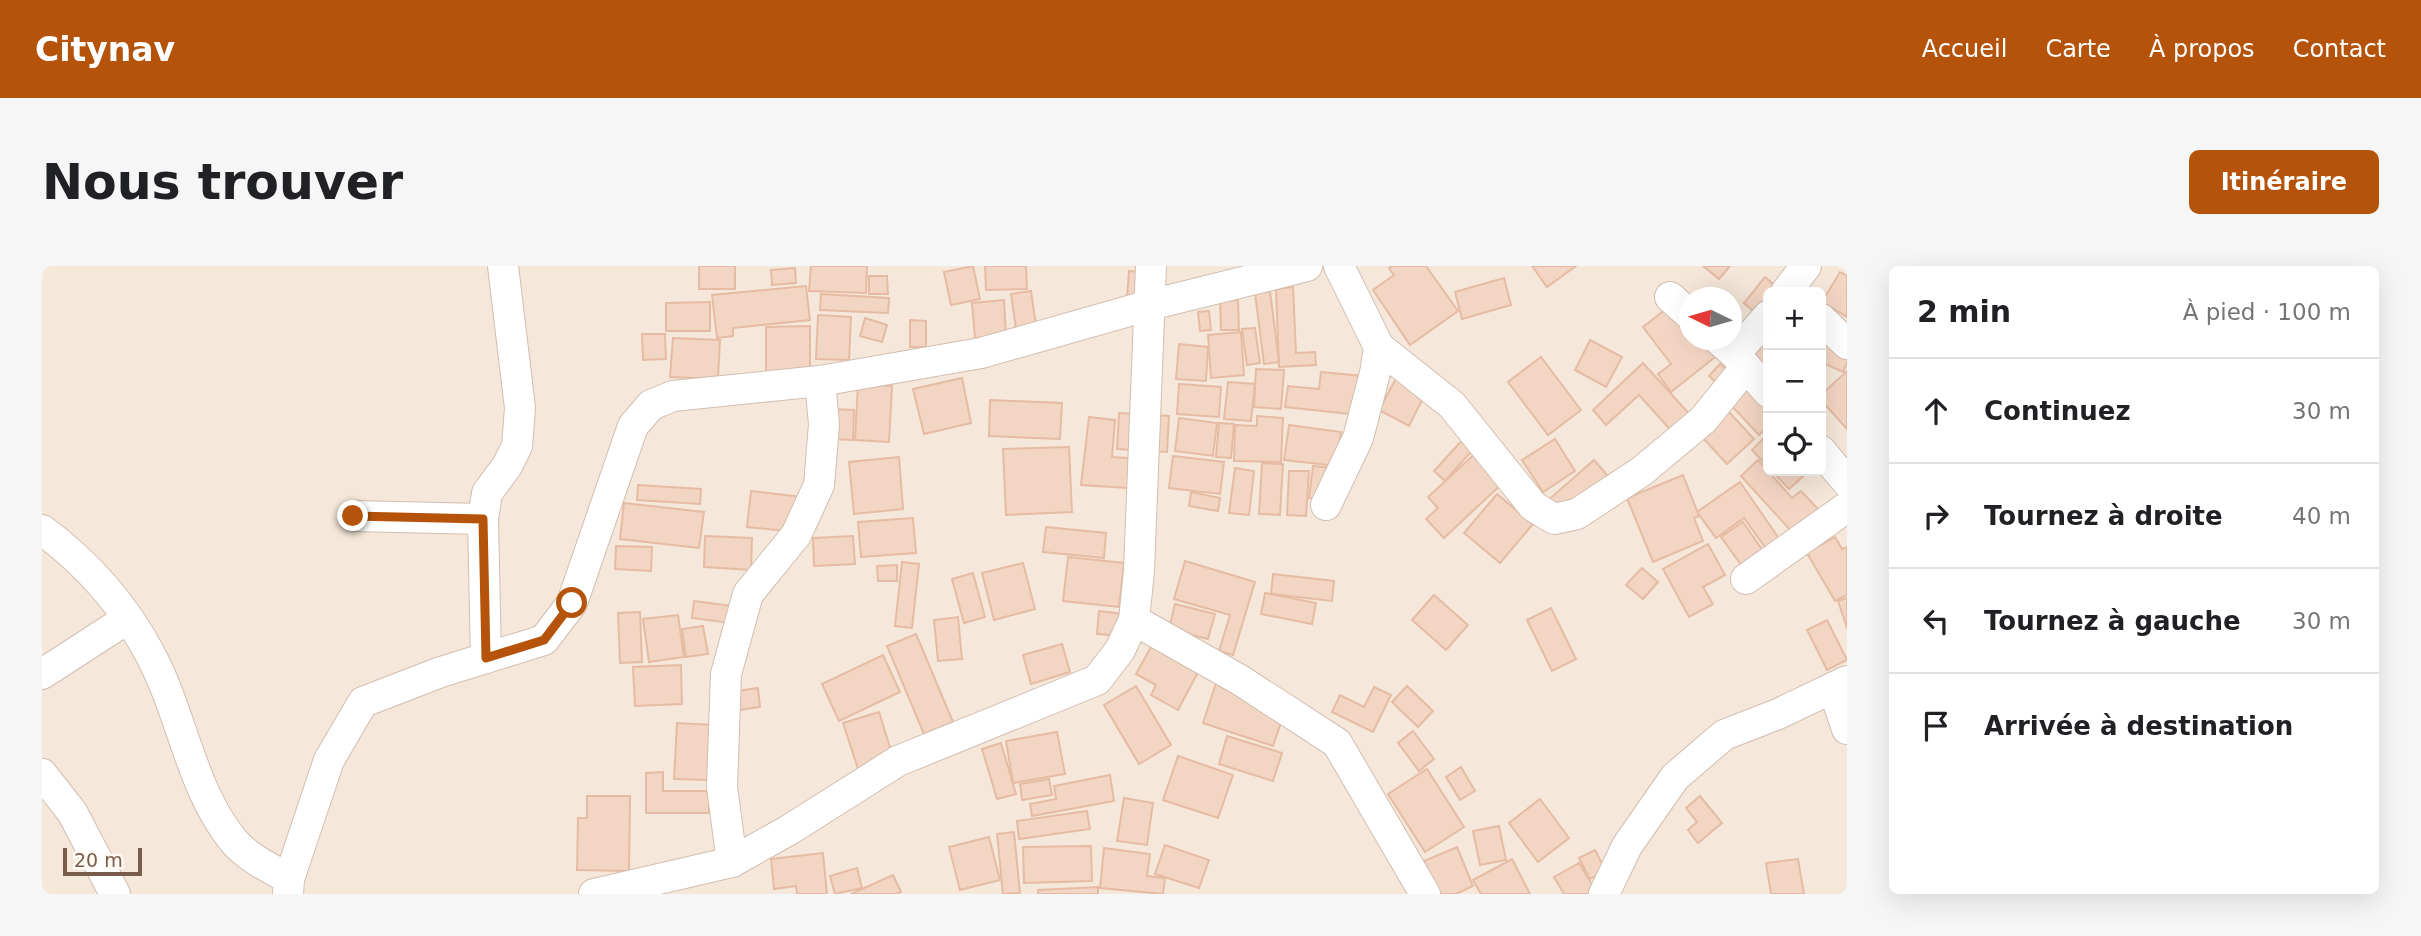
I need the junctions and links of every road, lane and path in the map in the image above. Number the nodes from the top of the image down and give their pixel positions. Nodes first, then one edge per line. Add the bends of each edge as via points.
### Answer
1 (503, 266) edge
2 (1151, 266) edge
3 (1307, 266) edge
4 (1339, 266) edge
5 (1150, 305) junction
6 (1763, 321) edge
7 (1826, 324) edge
8 (1847, 344) edge
9 (1380, 347) junction
10 (1733, 353) edge
11 (820, 381) junction
12 (1763, 386) edge
13 (1326, 505) dead end
14 (1847, 508) edge
15 (353, 516) dead end
16 (483, 519) junction
17 (42, 530) edge
18 (1746, 579) dead end
19 (127, 619) junction
20 (1134, 620) junction
21 (486, 658) junction
22 (42, 674) edge
23 (1840, 684) edge
24 (1847, 729) edge
25 (42, 774) edge
26 (732, 862) junction
27 (289, 886) edge
28 (603, 893) edge
29 (115, 894) edge
30 (1426, 894) edge
31 (1604, 894) edge

1 - 16 street via 520,408 517,446 487,493
2 - 5 street
3 - 5 street
4 - 9 street
5 - 11 street via 981,353
5 - 20 street
6 - 10 street
7 - 8 street
9 - 10 street via 1452,405 1533,506 1554,519 1577,514 1642,471 1703,420
9 - 13 street via 1358,438
10 - 12 street
11 - 21 street via 673,396 651,405 633,426 572,603 544,640
11 - 26 street via 824,424 819,485 796,535 748,594 726,674 722,787
14 - 18 street
15 - 16 street
16 - 21 street
17 - 19 street via 68,549
19 - 22 street
19 - 27 street via 150,654 211,807 233,841
20 - 26 street via 1121,650 1097,680 898,761
20 - 30 street via 1240,680 1337,743
21 - 27 street via 363,702 329,760
23 - 24 street
23 - 31 street via 1724,735 1675,777 1627,846
25 - 29 street via 72,812
26 - 28 street

